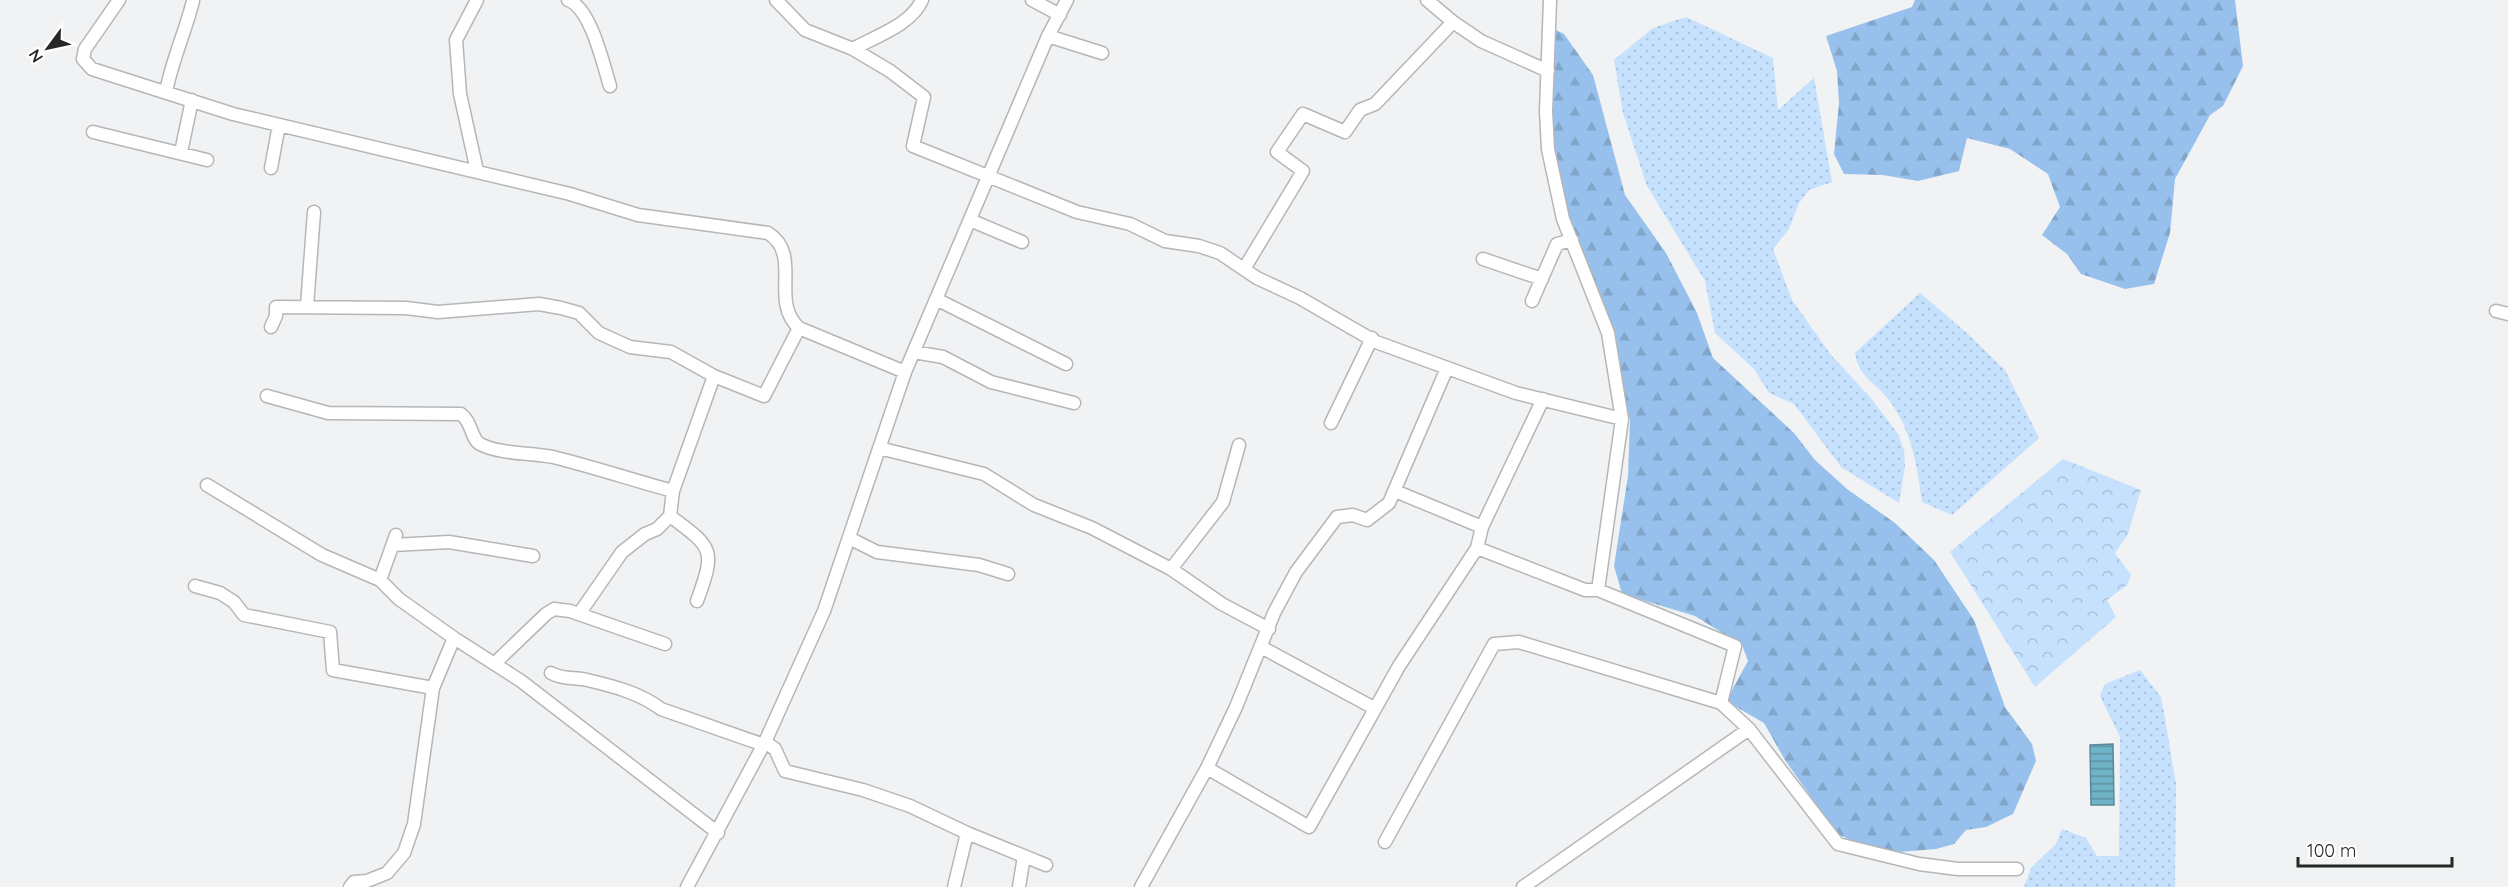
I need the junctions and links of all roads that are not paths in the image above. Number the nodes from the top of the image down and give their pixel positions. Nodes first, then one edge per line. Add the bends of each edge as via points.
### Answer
1 (119, 0) edge
2 (477, 0) edge
3 (776, 0) edge
4 (922, 0) edge
5 (1032, 0) edge
6 (1067, 0) edge
7 (1427, 0) edge
8 (1550, 0) edge
9 (573, 1) edge
10 (193, 2) dead end
11 (1060, 15) junction
12 (1453, 22) junction
13 (1048, 36) junction
14 (853, 49) junction
15 (1101, 53) dead end
16 (1548, 71) junction
17 (610, 86) dead end
18 (166, 92) junction
19 (192, 100) junction
20 (279, 125) junction
21 (93, 132) dead end
22 (181, 152) junction
23 (207, 160) dead end
24 (271, 168) dead end
25 (477, 171) junction
26 (988, 178) junction
27 (314, 212) dead end
28 (970, 220) junction
29 (1572, 240) junction
30 (1022, 242) dead end
31 (1483, 260) dead end
32 (1244, 269) junction
33 (1542, 279) junction
34 (936, 299) junction
35 (1532, 301) dead end
36 (307, 306) junction
37 (271, 327) dead end
38 (799, 328) junction
39 (1372, 338) junction
40 (914, 352) junction
41 (1066, 364) dead end
42 (1447, 368) junction
43 (905, 372) junction
44 (714, 376) junction
45 (267, 396) dead end
46 (1543, 399) junction
47 (1074, 403) dead end
48 (1622, 419) junction
49 (1331, 423) dead end
50 (1239, 445) dead end
51 (879, 448) junction
52 (207, 485) dead end
53 (673, 491) junction
54 (1395, 491) junction
55 (670, 516) junction
56 (1482, 527) junction
57 (849, 538) junction
58 (1477, 548) junction
59 (532, 556) dead end
60 (1171, 569) junction
61 (1008, 574) dead end
62 (380, 580) junction
63 (195, 586) dead end
64 (1598, 590) junction
65 (698, 601) dead end
66 (579, 614) junction
67 (1269, 629) junction
68 (454, 638) junction
69 (665, 644) dead end
70 (1261, 647) junction
71 (495, 663) junction
72 (551, 673) dead end
73 (433, 688) junction
74 (1721, 703) junction
75 (1374, 708) junction
76 (1749, 729) junction
77 (764, 744) junction
78 (1207, 768) junction
79 (718, 833) junction
80 (967, 833) junction
81 (1385, 842) dead end
82 (1024, 856) junction
83 (1046, 865) dead end
84 (2017, 869) dead end
85 (371, 884) edge
86 (350, 887) edge
87 (687, 887) edge
88 (954, 887) edge
89 (1019, 887) edge
90 (1141, 887) edge
91 (1522, 887) edge

1 - 18 street via 85,49 83,59 92,69
2 - 25 street via 456,40 460,94
3 - 14 street via 806,30
4 - 14 street via 900,24
5 - 11 street
6 - 11 street
7 - 12 street
8 - 16 street
9 - 17 street via 592,29
10 - 18 street
11 - 13 street
12 - 16 street via 1481,41
12 - 32 street via 1375,104 1360,110 1345,132 1304,114 1277,152 1303,171
13 - 15 street
13 - 26 street
14 - 26 street via 924,97 913,146
16 - 29 street via 1548,149 1563,219
18 - 19 street
19 - 20 street
19 - 22 street
20 - 24 street
20 - 25 street
21 - 22 street
22 - 23 street
25 - 38 street via 638,215 768,232 783,246 784,299 791,321
26 - 28 street
26 - 32 street via 1077,212 1130,224 1165,241 1220,253
27 - 36 street
28 - 30 street
28 - 34 street
29 - 33 street via 1557,244
29 - 48 street via 1608,333
31 - 33 street
32 - 39 street
33 - 35 street
34 - 40 street
34 - 41 street
36 - 37 street via 276,307
36 - 44 street via 438,312 539,304 579,313 599,333 630,347 671,352
38 - 43 street
38 - 44 street via 764,396
39 - 42 street
39 - 49 street
40 - 43 street
40 - 47 street via 943,357 991,382
42 - 46 street
42 - 54 street
43 - 51 street
44 - 53 street
45 - 53 street via 328,413 461,414 470,422 480,444 501,451 552,457
46 - 48 street
46 - 56 street
48 - 64 street
50 - 60 street via 1223,502
51 - 57 street
51 - 60 street via 984,474 1034,505 1092,528
52 - 62 street via 322,555
53 - 55 street
54 - 56 street
54 - 67 street via 1389,503 1367,520 1353,515 1337,517 1296,572
55 - 65 street via 702,540 710,554
55 - 66 street via 622,552
56 - 58 street
57 - 61 street via 877,552 979,565
57 - 77 street via 824,611
58 - 64 street via 1585,590
58 - 75 street
59 - 62 street via 449,542 394,540
60 - 67 street via 1222,604
62 - 68 street via 399,599
63 - 73 street via 220,593 244,615 330,632 333,670
64 - 74 street via 1735,646
66 - 69 street
66 - 71 street via 554,609
67 - 70 street
68 - 71 street
68 - 73 street
70 - 75 street
70 - 78 street
71 - 79 street
72 - 77 street via 647,698 661,709
73 - 85 street via 414,824 404,853
74 - 76 street
74 - 81 street via 1519,642 1494,644
75 - 78 street via 1310,827
76 - 84 street via 1838,844 1919,864 1958,869
76 - 91 street
77 - 79 street
77 - 80 street via 775,749 785,771 910,806
78 - 90 street
79 - 87 street
80 - 82 street
80 - 88 street
82 - 83 street
82 - 89 street
85 - 86 street via 354,882

